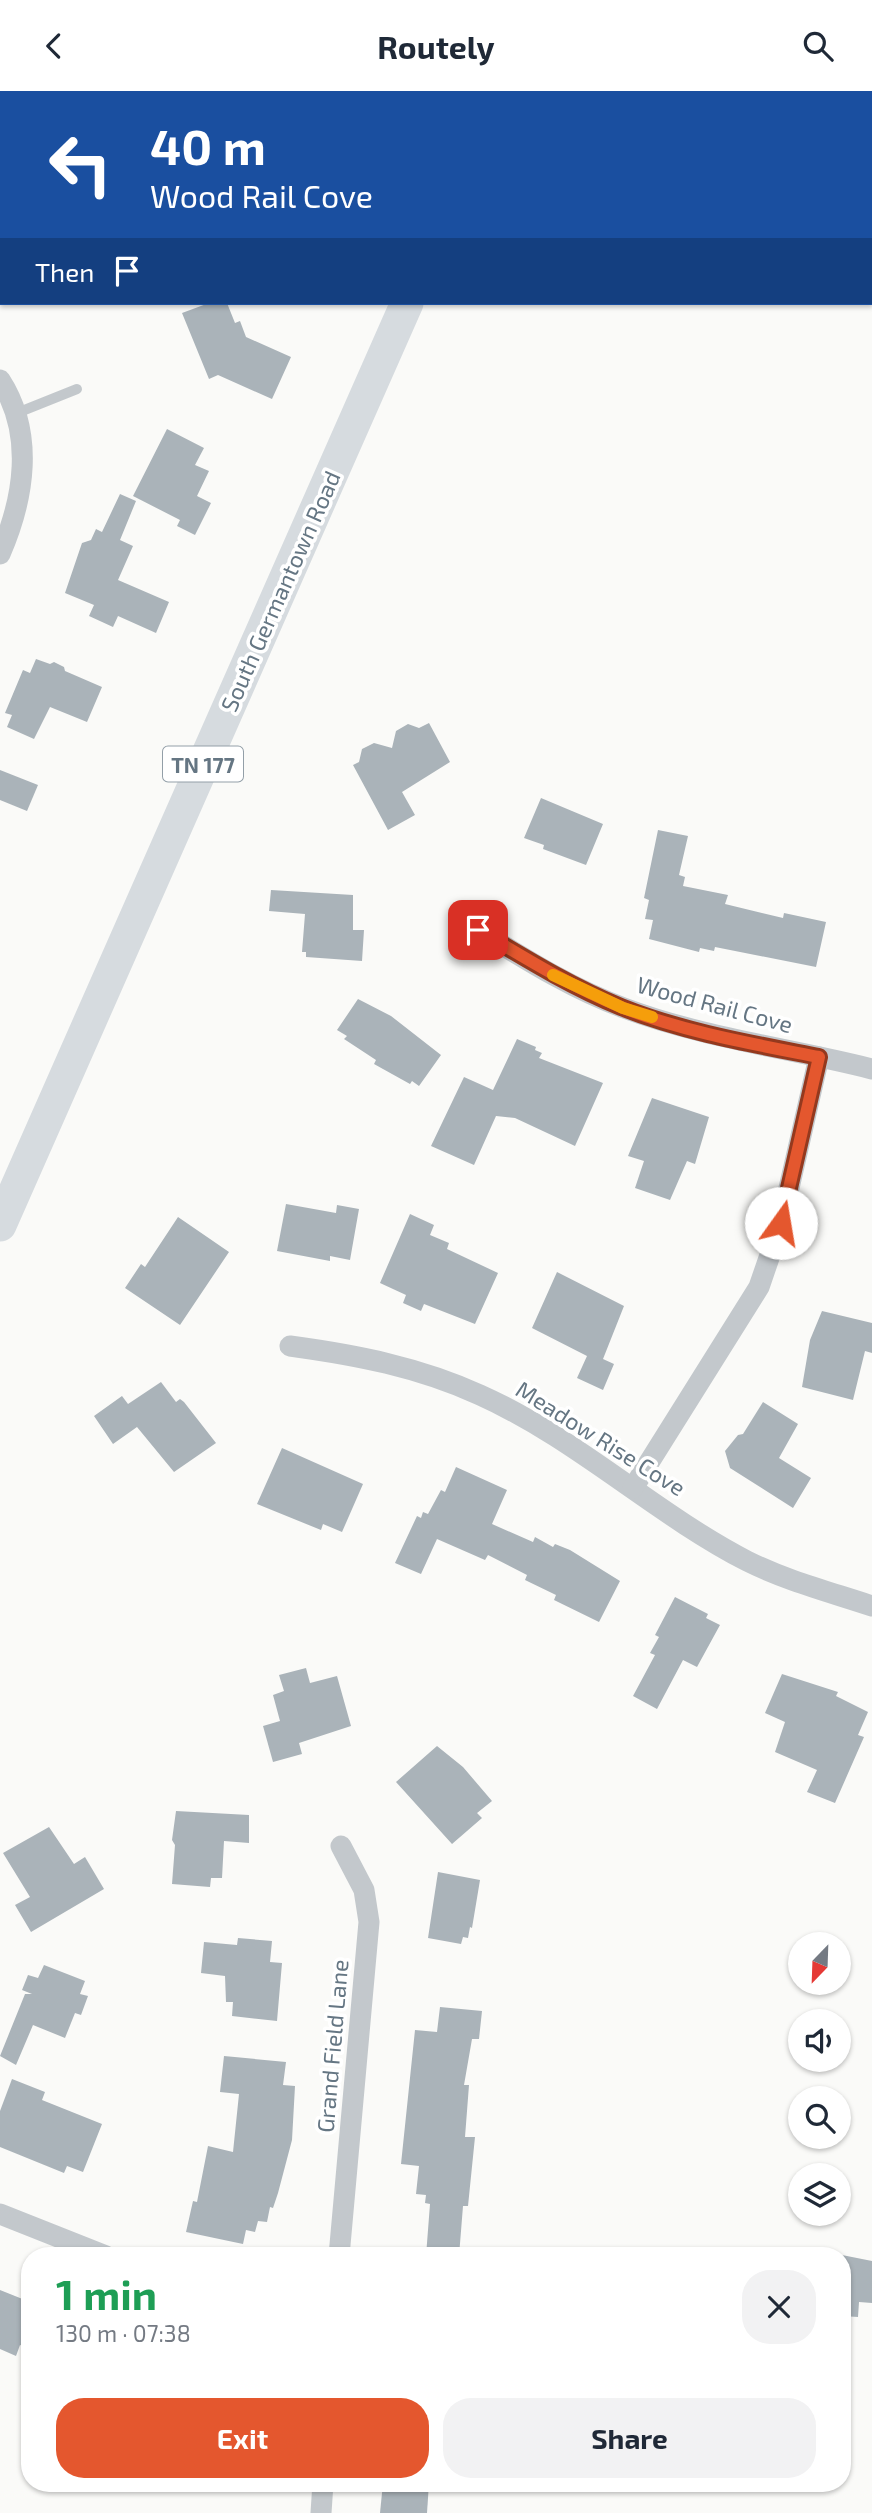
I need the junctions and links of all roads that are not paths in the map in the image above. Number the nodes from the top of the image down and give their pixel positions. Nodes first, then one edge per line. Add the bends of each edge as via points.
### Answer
1 (406, 305) edge
2 (0, 380) edge
3 (77, 389) dead end
4 (17, 413) junction
5 (0, 554) edge
6 (478, 930) dead end
7 (819, 1057) junction
8 (872, 1069) edge
9 (0, 1225) edge
10 (290, 1346) dead end
11 (634, 1488) junction
12 (872, 1606) edge
13 (341, 1846) dead end
14 (0, 2214) edge
15 (83, 2247) edge
16 (340, 2247) edge
17 (322, 2492) edge
18 (321, 2513) edge

1 - 9 main road, South Germantown Road / TN 177
2 - 4 street
3 - 4 lane
4 - 5 street via 21,488
6 - 7 street, Wood Rail Cove via 570,984 623,1008 722,1037
7 - 8 street, Wood Rail Cove
7 - 11 street via 781,1223 759,1287
10 - 11 street, Meadow Rise Cove via 401,1366 481,1395
11 - 12 street, Meadow Rise Cove via 747,1561
13 - 16 street, Grand Field Lane via 365,1890 369,1922
14 - 15 street
17 - 18 street

